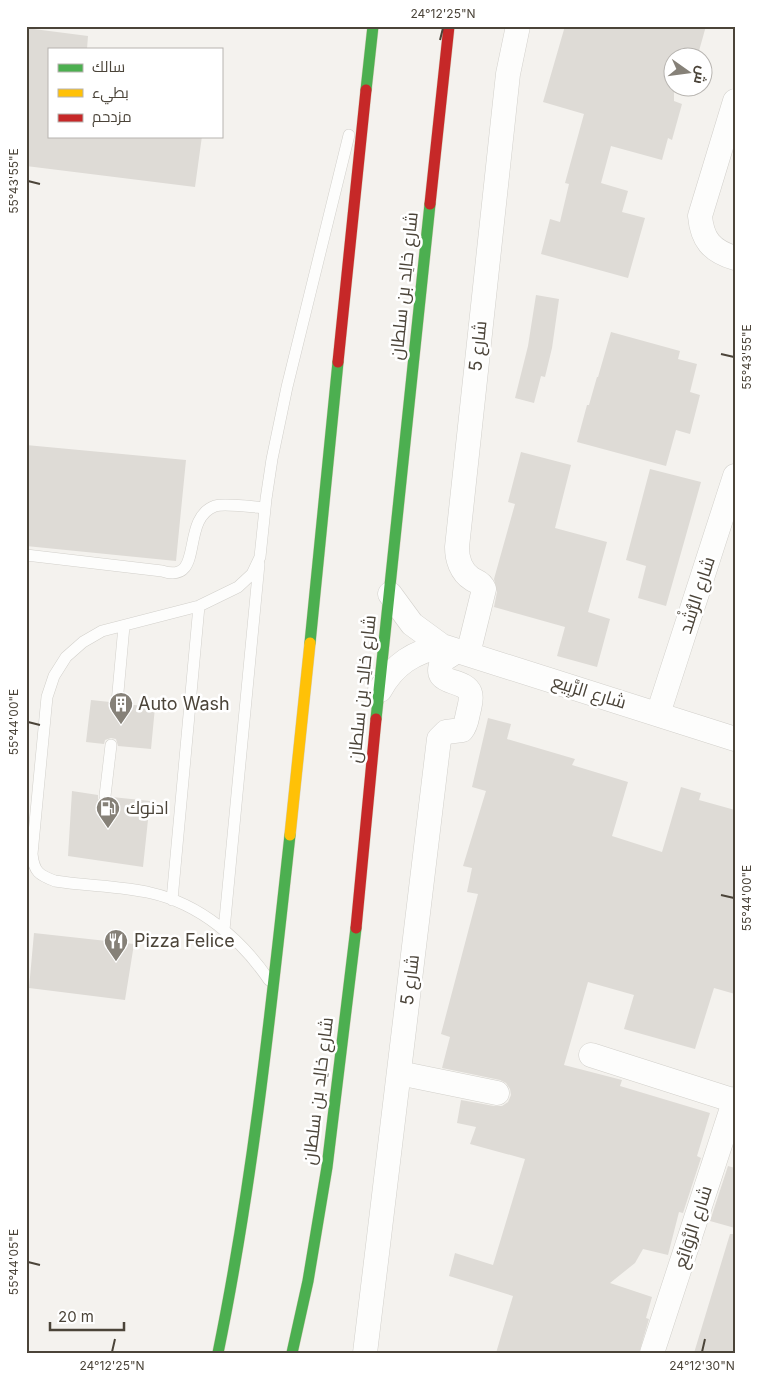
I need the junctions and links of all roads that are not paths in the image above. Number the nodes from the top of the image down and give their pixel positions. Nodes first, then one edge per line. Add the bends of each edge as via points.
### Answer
1 (373, 26) edge
2 (449, 26) edge
3 (518, 26) edge
4 (371, 49) junction
5 (735, 101) edge
6 (735, 258) edge
7 (735, 476) edge
8 (265, 508) junction
9 (26, 556) edge
10 (260, 558) junction
11 (390, 594) junction
12 (199, 606) junction
13 (124, 626) junction
14 (456, 651) junction
15 (380, 690) junction
16 (116, 703) dead end
17 (658, 714) junction
18 (735, 739) edge
19 (112, 745) dead end
20 (105, 796) dead end
21 (172, 900) junction
22 (224, 930) junction
23 (273, 986) junction
24 (591, 1055) dead end
25 (399, 1073) junction
26 (497, 1093) dead end
27 (735, 1100) edge
28 (218, 1353) edge
29 (292, 1353) edge
30 (365, 1353) edge
31 (652, 1353) edge

1 - 4 main road
2 - 11 main road, شارع خالِد بن سلطان
3 - 14 street, شارع 5 via 508,74 457,547 460,566 484,589
4 - 8 lane via 287,387
4 - 23 main road
5 - 6 street via 700,216 701,229 707,241 717,250
7 - 17 street, شارع الرُّشْد
8 - 9 lane via 218,505 208,509 196,526 188,563 177,573
8 - 10 lane
10 - 12 lane via 252,574 238,588
10 - 22 lane
11 - 14 street, شارع الرَّبِيع via 412,624
11 - 15 main road, شارع خالِد بن سلطان
12 - 13 lane
12 - 21 lane
13 - 16 lane
13 - 21 lane via 83,642 66,657 54,676 47,697 33,841 34,867 43,877 56,881 150,892
14 - 15 street via 417,653 387,678
14 - 17 street, شارع الرَّبِيع
14 - 25 street, شارع 5 via 442,660 440,672 447,680 466,687 471,698 462,730 446,732 439,739
15 - 29 main road, شارع خالِد بن سلطان via 327,1167
17 - 18 street, شارع الرَّبِيع
19 - 20 lane
21 - 22 lane via 197,911
22 - 23 lane via 258,963
23 - 28 main road via 232,1288
24 - 27 street, شارع الرَّوَائِع
25 - 26 street
25 - 30 street, شارع 5
27 - 31 street, شارع الرَّوَائِع

